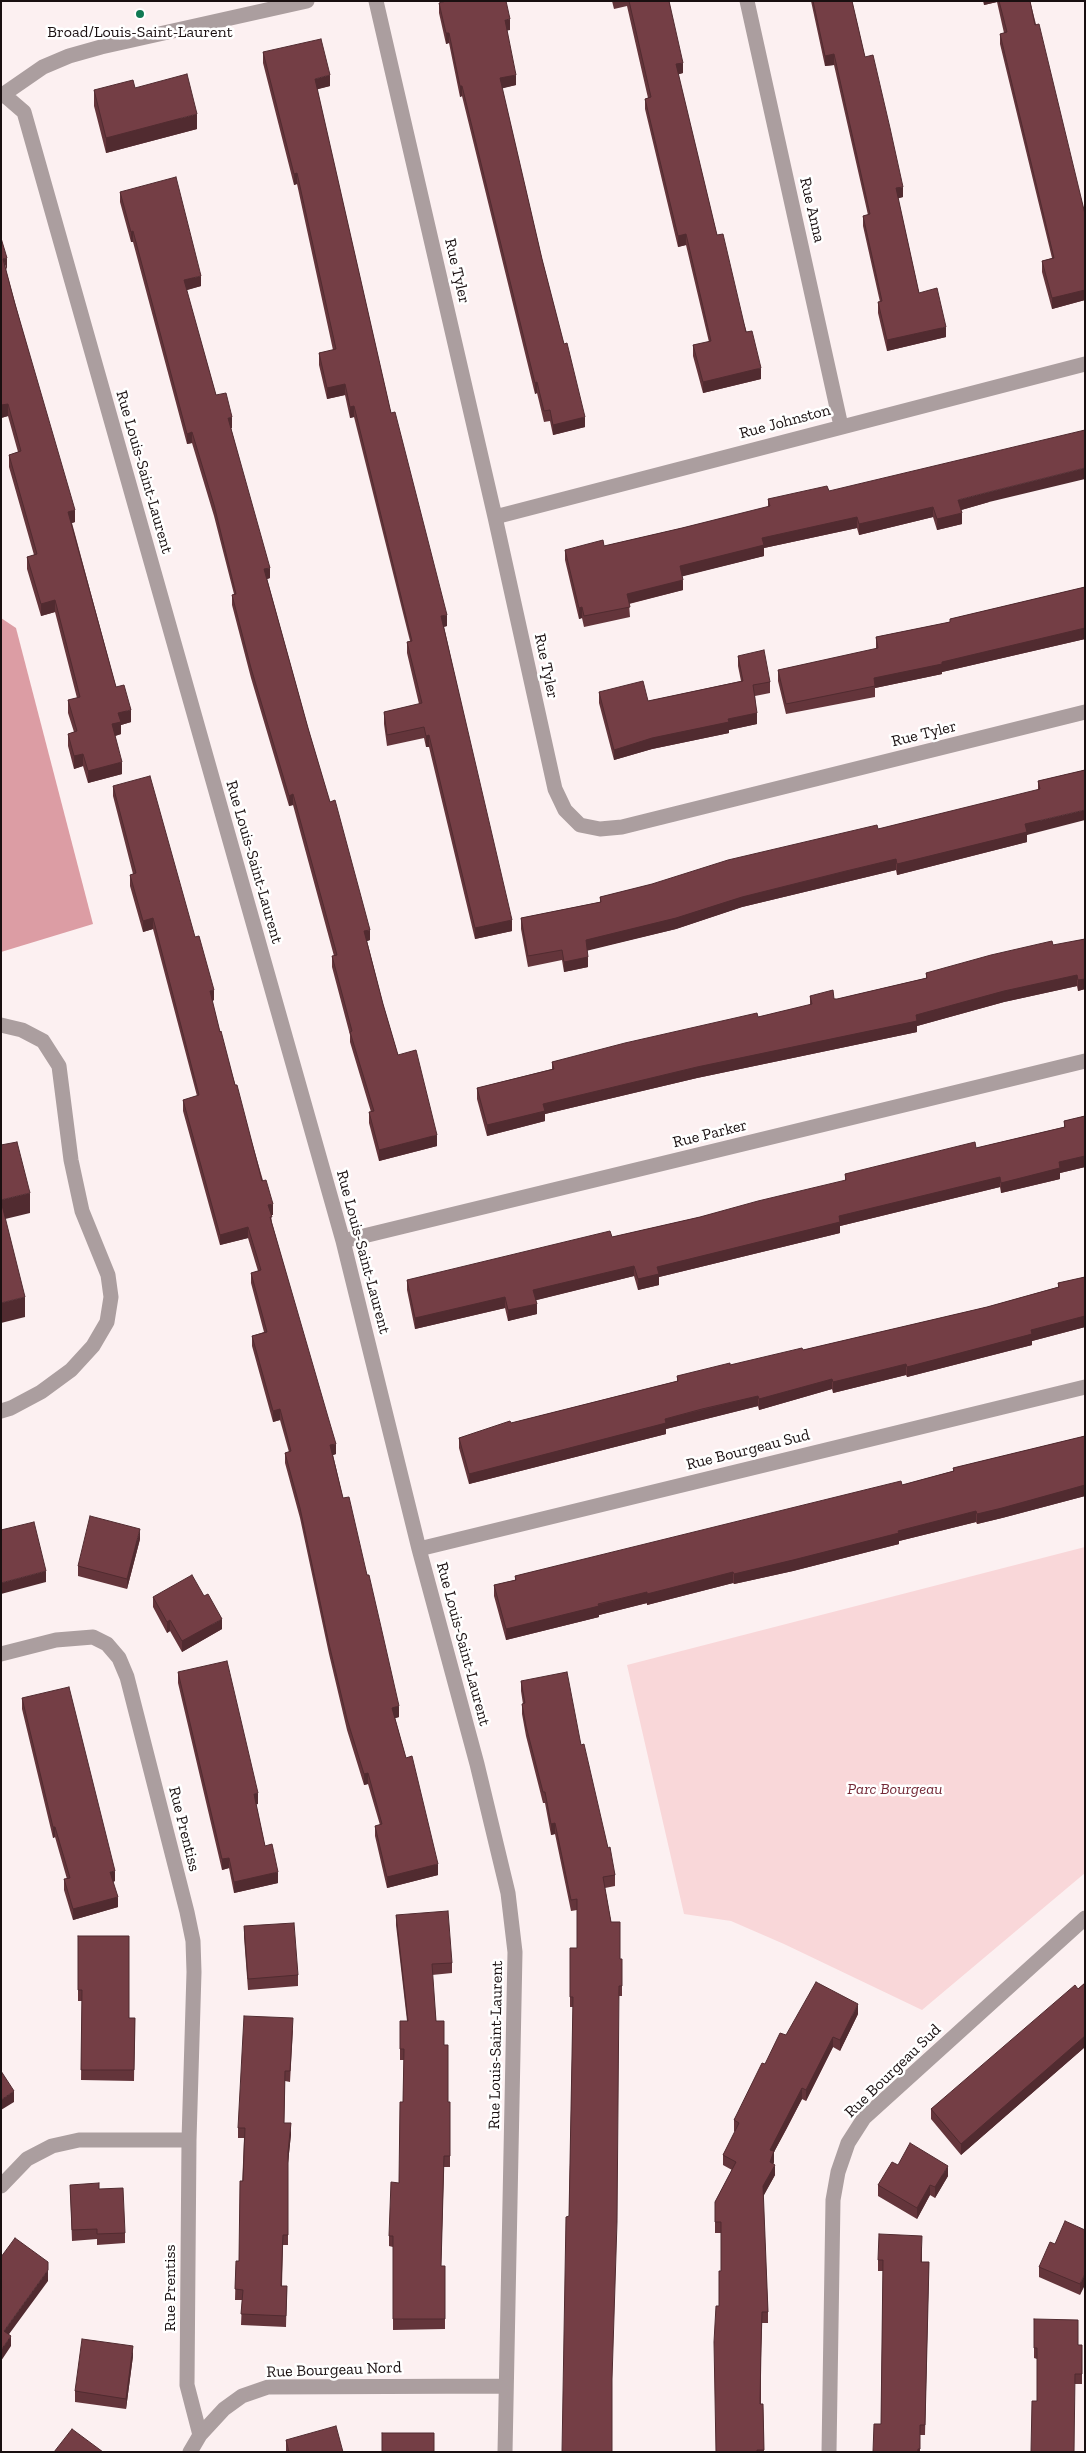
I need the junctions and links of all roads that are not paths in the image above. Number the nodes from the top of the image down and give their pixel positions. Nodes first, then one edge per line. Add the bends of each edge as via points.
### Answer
1 (307, 1) edge
2 (376, 1) edge
3 (747, 1) edge
4 (2, 95) edge
5 (1085, 364) edge
6 (842, 426) junction
7 (495, 517) junction
8 (1085, 712) edge
9 (1, 1025) edge
10 (1085, 1060) edge
11 (343, 1241) junction
12 (1085, 1388) edge
13 (1, 1411) edge
14 (419, 1549) junction
15 (1, 1654) edge
16 (1085, 1918) edge
17 (188, 2140) junction
18 (1, 2186) edge
19 (506, 2386) junction
20 (200, 2435) junction
21 (190, 2452) edge
22 (505, 2452) edge
23 (829, 2452) edge

1 - 4 street via 100,46 43,67
2 - 7 street, Rue Tyler
3 - 6 street, Rue Anna
4 - 11 street, Rue Louis-Saint-Laurent via 24,112
5 - 6 street, Rue Johnston
6 - 7 street, Rue Johnston
7 - 8 street, Rue Tyler via 555,789 565,810 580,825 600,829 622,827
9 - 13 street via 22,1030 43,1041 59,1066 71,1160 82,1211 108,1275 111,1297 107,1322 93,1346 71,1370 42,1392
10 - 11 street, Rue Parker
11 - 14 street, Rue Louis-Saint-Laurent
12 - 14 street, Rue Bourgeau Sud
14 - 19 street, Rue Louis-Saint-Laurent via 477,1764 513,1925
15 - 17 street, Rue Prentiss via 56,1640 93,1637 107,1644 120,1658 193,1941
16 - 23 street, Rue Bourgeau Sud via 864,2118 848,2143 833,2200
17 - 18 street via 79,2140 52,2146 27,2159
17 - 20 street, Rue Prentiss via 187,2385
19 - 20 street, Rue Bourgeau Nord via 268,2387 242,2396 224,2409
19 - 22 street, Rue Louis-Saint-Laurent
20 - 21 street, Rue Bourgeau Nord

